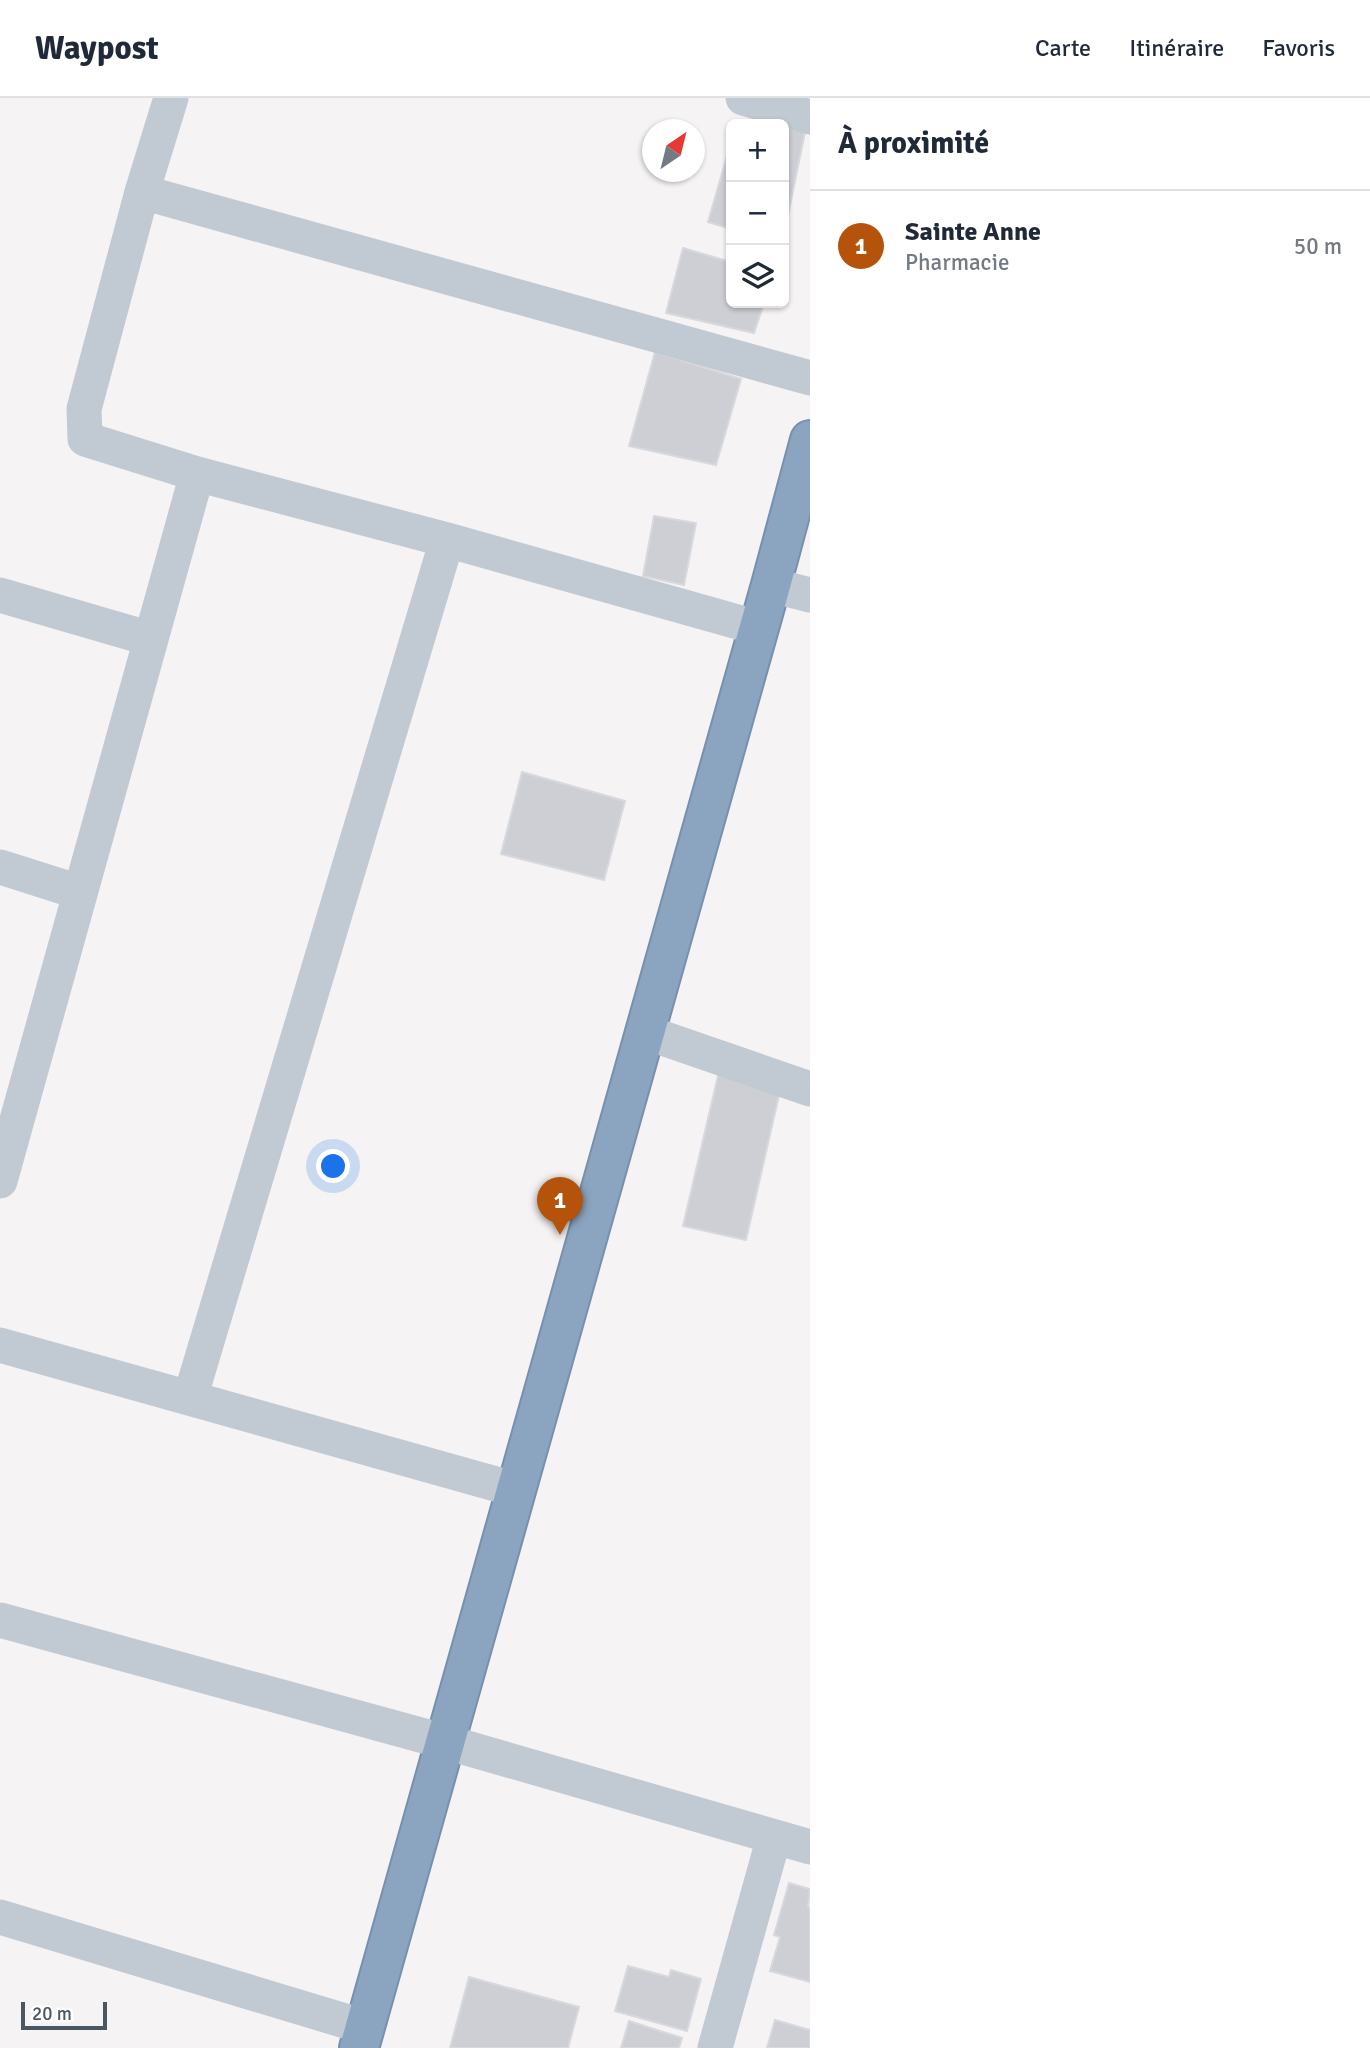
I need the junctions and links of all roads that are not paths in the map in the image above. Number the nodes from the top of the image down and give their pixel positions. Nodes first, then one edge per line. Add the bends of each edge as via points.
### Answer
1 (171, 98) edge
2 (743, 98) edge
3 (810, 117) edge
4 (142, 192) junction
5 (810, 378) edge
6 (810, 440) edge
7 (197, 474) junction
8 (447, 540) junction
9 (771, 584) junction
10 (0, 595) edge
11 (810, 595) edge
12 (759, 628) junction
13 (152, 639) junction
14 (0, 867) edge
15 (79, 892) junction
16 (645, 1032) junction
17 (810, 1089) edge
18 (5, 1137) edge
19 (0, 1181) edge
20 (0, 1345) edge
21 (190, 1398) junction
22 (517, 1490) junction
23 (0, 1620) edge
24 (446, 1742) junction
25 (774, 1837) junction
26 (810, 1847) edge
27 (0, 1917) edge
28 (362, 2037) edge
29 (715, 2048) edge

1 - 4 street
2 - 3 street
4 - 5 street
4 - 7 street via 84,409 85,439
6 - 9 highway
7 - 8 street
7 - 13 street
8 - 12 street
8 - 21 street
9 - 11 street
9 - 12 highway
10 - 13 street
12 - 16 highway
13 - 15 street
14 - 15 street
15 - 18 street
16 - 17 street
16 - 22 highway
18 - 19 street
20 - 21 street
21 - 22 street
22 - 24 highway
23 - 24 street
24 - 25 street
24 - 28 highway
25 - 26 street
25 - 29 street
27 - 28 street

